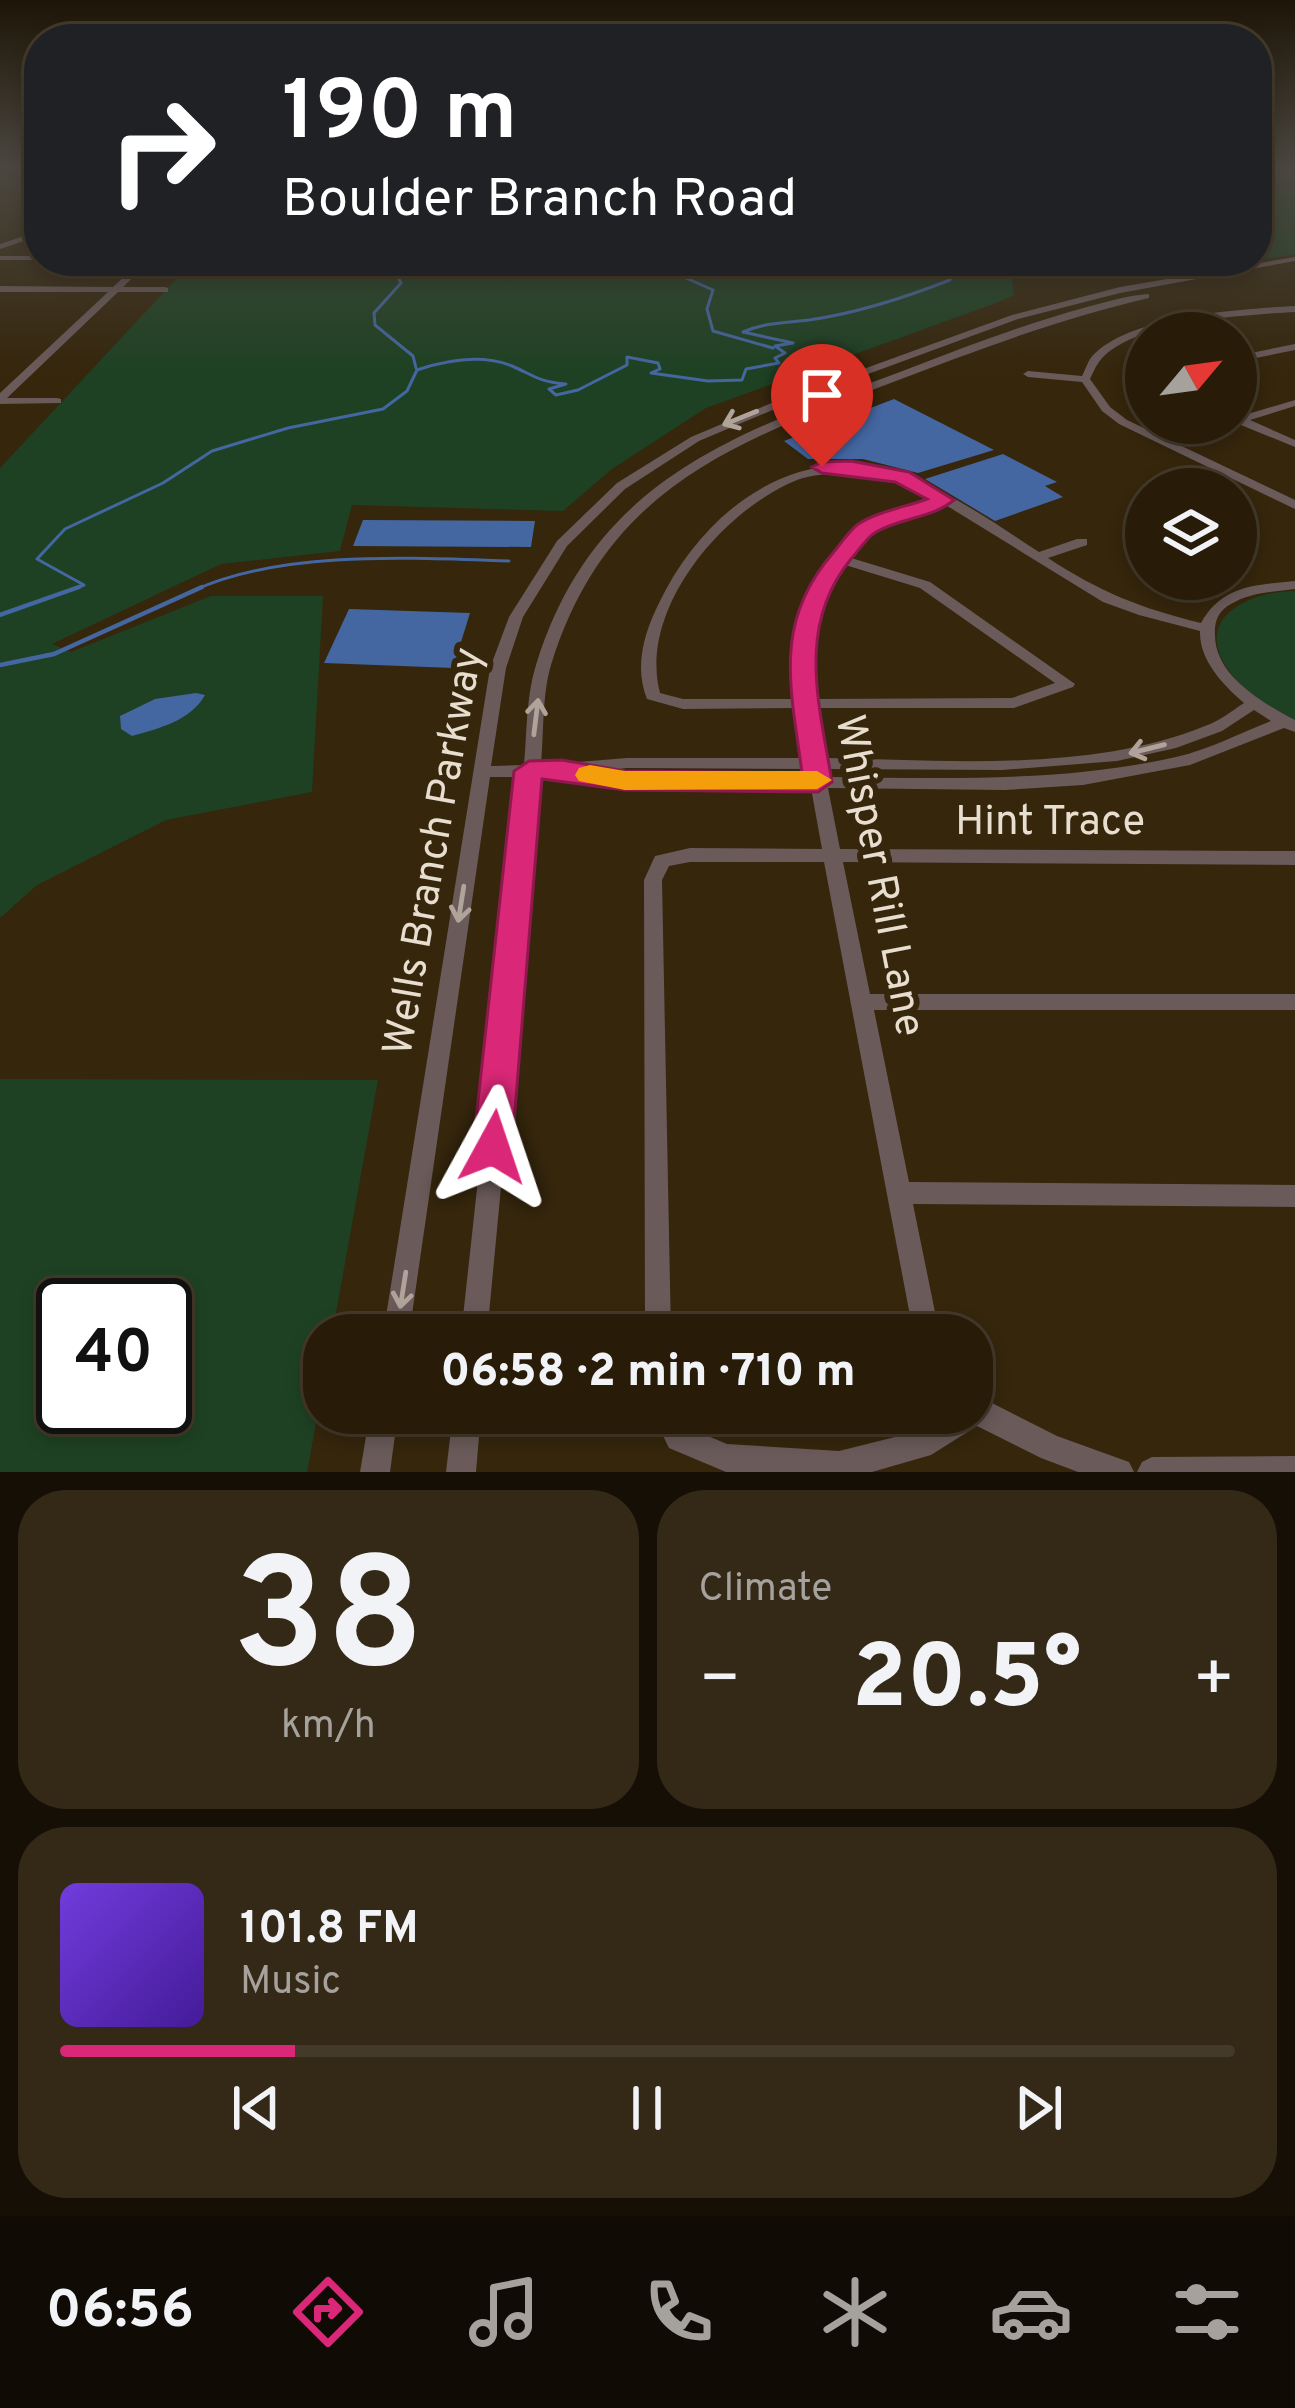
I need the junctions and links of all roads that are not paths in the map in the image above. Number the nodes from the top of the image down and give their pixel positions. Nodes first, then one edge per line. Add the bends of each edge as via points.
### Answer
1 (130, 276) edge
2 (1177, 276) edge
3 (1196, 276) edge
4 (1257, 276) edge
5 (1213, 284) junction
6 (117, 289) junction
7 (0, 290) edge
8 (19, 290) junction
9 (165, 290) dead end
10 (0, 304) edge
11 (1295, 309) edge
12 (1295, 346) edge
13 (1257, 354) edge
14 (1028, 374) dead end
15 (1085, 379) junction
16 (0, 400) edge
17 (57, 401) dead end
18 (1295, 403) edge
19 (1257, 413) edge
20 (1257, 427) edge
21 (1295, 443) edge
22 (944, 500) junction
23 (1295, 505) edge
24 (1082, 542) dead end
25 (1038, 557) junction
26 (839, 559) junction
27 (1295, 585) edge
28 (1204, 628) junction
29 (804, 703) junction
30 (1253, 704) junction
31 (1289, 725) edge
32 (529, 771) junction
33 (482, 772) junction
34 (816, 773) junction
35 (833, 856) junction
36 (1295, 858) edge
37 (865, 1002) junction
38 (1295, 1002) edge
39 (902, 1193) junction
40 (1295, 1196) edge
41 (399, 1314) edge
42 (476, 1314) edge
43 (658, 1314) edge
44 (923, 1314) edge
45 (993, 1417) edge
46 (381, 1434) edge
47 (465, 1434) edge
48 (677, 1434) edge
49 (936, 1434) edge
50 (1295, 1471) edge
51 (375, 1472) edge
52 (461, 1472) edge
53 (1119, 1472) edge
54 (1152, 1472) edge

1 - 6 street
2 -> 33 street, Wells Branch Parkway via 980,329 728,423 660,459 588,516 537,577 498,668
3 - 5 street
4 - 5 street, Wells Branch Parkway
32 -> 5 street, Wells Branch Parkway via 542,669 575,582 621,523 688,468 752,433 1036,324
6 - 8 street
6 - 9 street
6 - 16 street
7 - 8 street
8 - 10 street
11 - 15 street via 1195,320 1119,340 1090,362
12 - 13 street
14 - 15 street
15 - 23 street via 1124,422
16 - 17 street
18 - 19 street
20 - 21 street
22 - 25 street
22 - 26 street, Whisper Rill Lane via 874,523
22 - 29 street via 902,477 851,467 793,473 692,557 666,601 645,677 652,696 683,704
24 - 25 street
25 - 28 street via 1106,598
26 - 29 street, Whisper Rill Lane via 803,630
26 - 29 street via 925,585 1066,684 1014,704
27 - 28 street via 1230,598
28 - 30 street via 1219,672
29 - 34 street, Whisper Rill Lane
30 - 31 street
30 -> 34 street via 1215,727 1124,755
31 - 34 street via 1184,761 1083,779 1005,784
32 - 33 street
32 - 34 street via 627,763
32 - 42 street, Wells Branch Parkway
33 -> 41 street, Wells Branch Parkway
34 - 35 street, Whisper Rill Lane
35 - 36 street, Hint Trace
35 - 37 street, Whisper Rill Lane
35 - 43 street, Hint Trace via 690,856 662,860 653,880
37 - 38 street
37 - 39 street, Whisper Rill Lane
39 - 40 street
39 - 44 street, Whisper Rill Lane
45 - 53 street
46 - 51 street
47 - 52 street
48 - 49 street via 727,1458 839,1466
50 - 54 street

